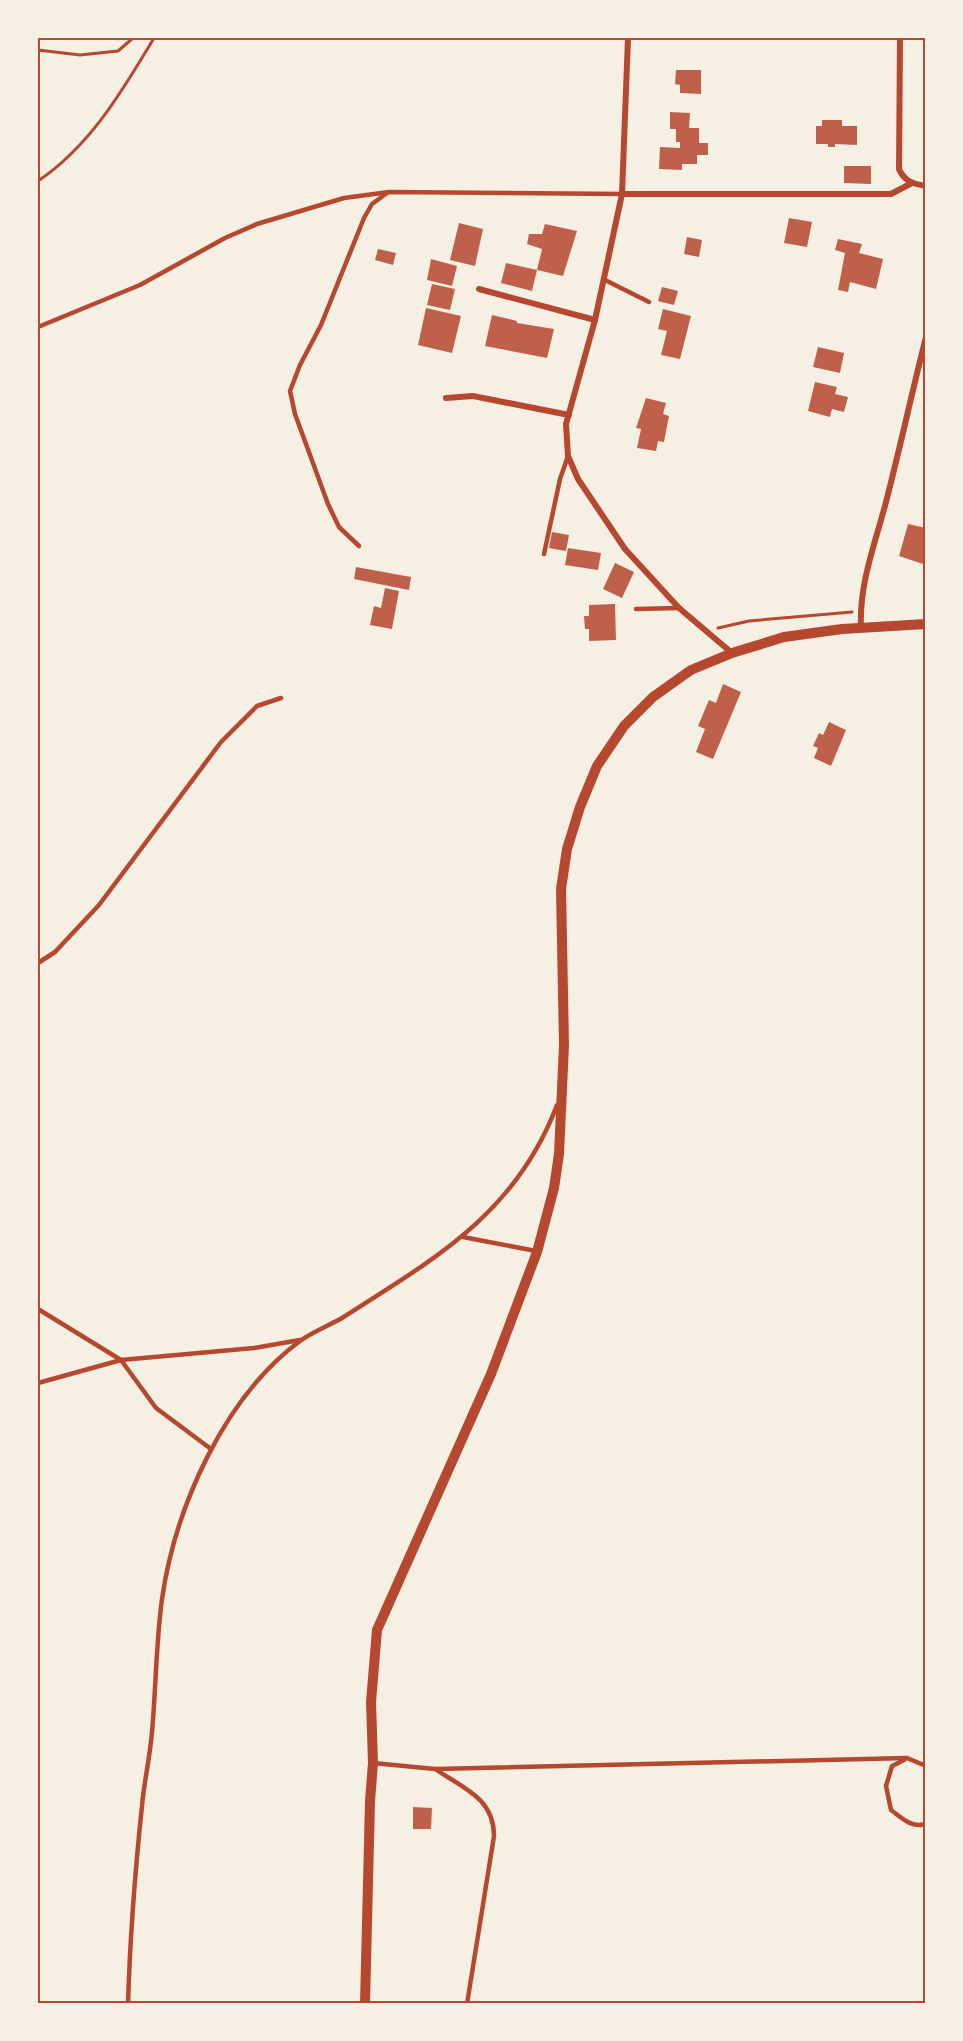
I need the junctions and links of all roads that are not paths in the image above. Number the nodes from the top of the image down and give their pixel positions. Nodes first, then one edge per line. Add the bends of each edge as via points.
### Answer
1 (628, 38) edge
2 (900, 38) edge
3 (912, 183) junction
4 (926, 186) edge
5 (390, 192) junction
6 (622, 194) junction
7 (605, 280) junction
8 (479, 289) dead end
9 (649, 302) dead end
10 (595, 320) junction
11 (38, 327) edge
12 (926, 337) edge
13 (924, 349) edge
14 (446, 398) dead end
15 (569, 415) junction
16 (568, 456) junction
17 (359, 546) dead end
18 (544, 554) dead end
19 (679, 608) junction
20 (636, 609) dead end
21 (926, 624) edge
22 (861, 627) junction
23 (732, 653) junction
24 (280, 698) dead end
25 (38, 963) edge
26 (562, 1092) junction
27 (463, 1237) junction
28 (537, 1252) junction
29 (38, 1309) edge
30 (300, 1340) junction
31 (121, 1360) junction
32 (38, 1383) edge
33 (211, 1449) junction
34 (907, 1758) junction
35 (373, 1762) junction
36 (926, 1766) edge
37 (435, 1769) junction
38 (926, 1824) edge
39 (129, 2004) edge
40 (364, 2004) edge
41 (467, 2004) edge

1 - 6 street
2 - 3 street via 899,169 902,177
3 - 4 street
3 - 6 street via 891,194
5 - 6 lane
5 - 11 lane via 321,204 257,224 140,285
5 - 17 lane via 372,204 363,218 291,391 295,414 328,504 339,527
6 - 7 street
7 - 9 lane
7 - 10 street
8 - 10 street
10 - 15 street
12 - 13 street
13 - 22 street via 868,564
14 - 15 street via 473,396
15 - 16 street
16 - 18 lane
16 - 19 street via 578,479 625,549
19 - 20 lane
19 - 23 street
21 - 22 street
22 - 23 street via 784,638
23 - 26 street via 691,670 652,697 624,726 597,766 580,807 567,849 561,889
24 - 25 lane via 256,706 221,742 106,897 55,952
26 - 27 lane via 552,1121 518,1180
26 - 28 street via 554,1188
27 - 28 lane
27 - 30 lane via 434,1260
28 - 35 street via 474,1415 377,1630 371,1702
29 - 31 lane
30 - 31 lane
30 - 33 lane via 253,1384
31 - 32 lane
31 - 33 lane via 156,1408
33 - 39 lane via 179,1530 163,1596 130,1936
34 - 36 lane
34 - 37 lane
34 - 38 lane via 892,1766 886,1786 891,1810 908,1823
35 - 37 lane
35 - 40 street
37 - 41 lane via 487,1805 494,1821

